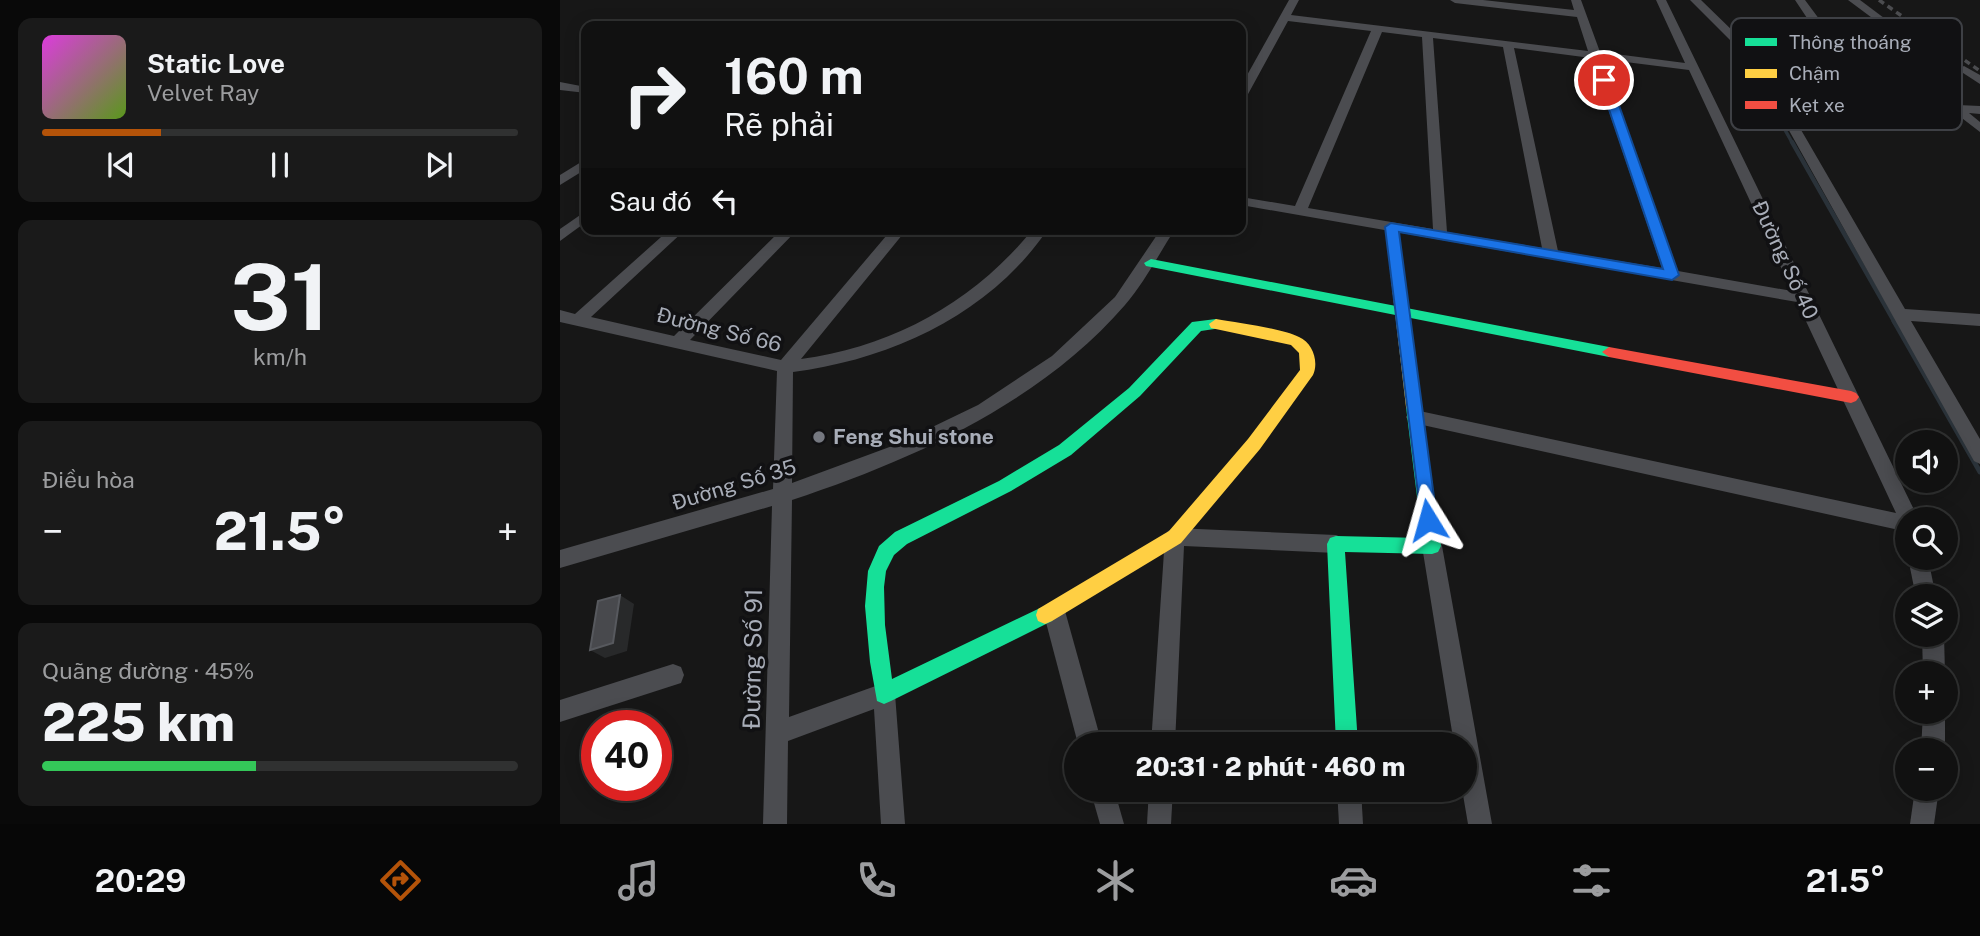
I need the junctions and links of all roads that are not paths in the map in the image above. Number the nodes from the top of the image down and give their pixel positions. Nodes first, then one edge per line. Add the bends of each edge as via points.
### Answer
1 (1294, 0) edge
2 (1455, 0) edge
3 (1576, 0) edge
4 (1661, 0) edge
5 (1695, 0) edge
6 (1800, 0) edge
7 (1853, 0) edge
8 (1581, 14) junction
9 (1285, 17) junction
10 (1813, 18) edge
11 (1878, 18) edge
12 (1377, 28) junction
13 (1427, 34) junction
14 (1731, 35) edge
15 (1508, 45) junction
16 (1596, 55) junction
17 (1694, 68) junction
18 (1964, 69) dead end
19 (1980, 81) edge
20 (560, 86) edge
21 (1246, 87) edge
22 (581, 89) edge
23 (1980, 110) edge
24 (1962, 111) edge
25 (1962, 113) edge
26 (1980, 128) edge
27 (1794, 130) edge
28 (581, 166) edge
29 (560, 181) edge
30 (1246, 202) edge
31 (1300, 211) junction
32 (581, 219) edge
33 (1391, 227) junction
34 (560, 235) edge
35 (672, 235) edge
36 (784, 235) edge
37 (895, 235) edge
38 (1037, 235) edge
39 (1165, 235) edge
40 (1440, 236) junction
41 (1550, 254) junction
42 (1151, 263) junction
43 (1672, 275) junction
44 (1804, 298) junction
45 (1898, 314) junction
46 (1405, 315) junction
47 (560, 316) edge
48 (578, 320) junction
49 (1980, 320) edge
50 (677, 343) junction
51 (785, 367) junction
52 (1851, 397) junction
53 (1415, 417) junction
54 (1980, 456) edge
55 (783, 496) junction
56 (1901, 507) edge
57 (1895, 519) edge
58 (1175, 537) junction
59 (1336, 544) junction
60 (1432, 546) junction
61 (560, 559) edge
62 (1054, 611) junction
63 (673, 675) dead end
64 (884, 694) junction
65 (560, 711) edge
66 (1087, 732) edge
67 (1164, 732) edge
68 (1346, 732) edge
69 (778, 733) junction
70 (1925, 801) edge
71 (1106, 802) edge
72 (1160, 802) edge
73 (1350, 802) edge
74 (775, 824) edge
75 (892, 824) edge
76 (1112, 824) edge
77 (1159, 824) edge
78 (1351, 824) edge
79 (1480, 824) edge
80 (1922, 824) edge

1 - 9 street
2 - 8 street
3 - 8 street
4 - 17 street, Đường Số 40
5 - 14 street
6 - 10 street
7 - 11 street
8 - 16 street
9 - 12 street
9 - 21 street
12 - 13 street
12 - 31 street
13 - 15 street
13 - 40 street
15 - 16 street
15 - 41 street
16 - 17 street
16 - 43 street
17 - 44 street, Đường Số 40
18 - 19 street
20 - 22 street
23 - 24 street
25 - 26 street
27 - 45 street
28 - 29 street
30 - 31 street
31 - 33 street
32 - 34 street
33 - 40 street
33 - 46 street
35 - 48 street
36 - 50 street
37 - 51 street
38 - 51 street via 1024,254 994,281 921,327 850,356
39 - 42 street, Đường Số 35
40 - 41 street
41 - 43 street
42 - 46 street
42 - 55 street, Đường Số 35 via 1108,318 1021,386 881,459
43 - 44 street
44 - 52 street, Đường Số 40
45 - 49 street
45 - 54 street
46 - 52 street
46 - 53 street
47 - 48 street, Đường Số 66
48 - 50 street, Đường Số 66
50 - 51 street, Đường Số 66
51 - 55 street, Đường Số 66
52 - 56 street, Đường Số 40
53 - 57 street
53 - 60 street
55 - 61 street, Đường Số 35
55 - 69 street, Đường Số 91
58 - 59 street
58 - 62 street
58 - 64 street via 1254,444 1308,371 1306,351 1296,341 1216,324 1197,326 1083,436 889,547 880,559 876,581
58 - 67 street
59 - 60 street
59 - 68 street
60 - 79 street
62 - 64 street
62 - 66 street
63 - 65 street
64 - 69 street
64 - 75 street
69 - 74 street, Đường Số 91
70 - 80 street
71 - 76 street
72 - 77 street
73 - 78 street

